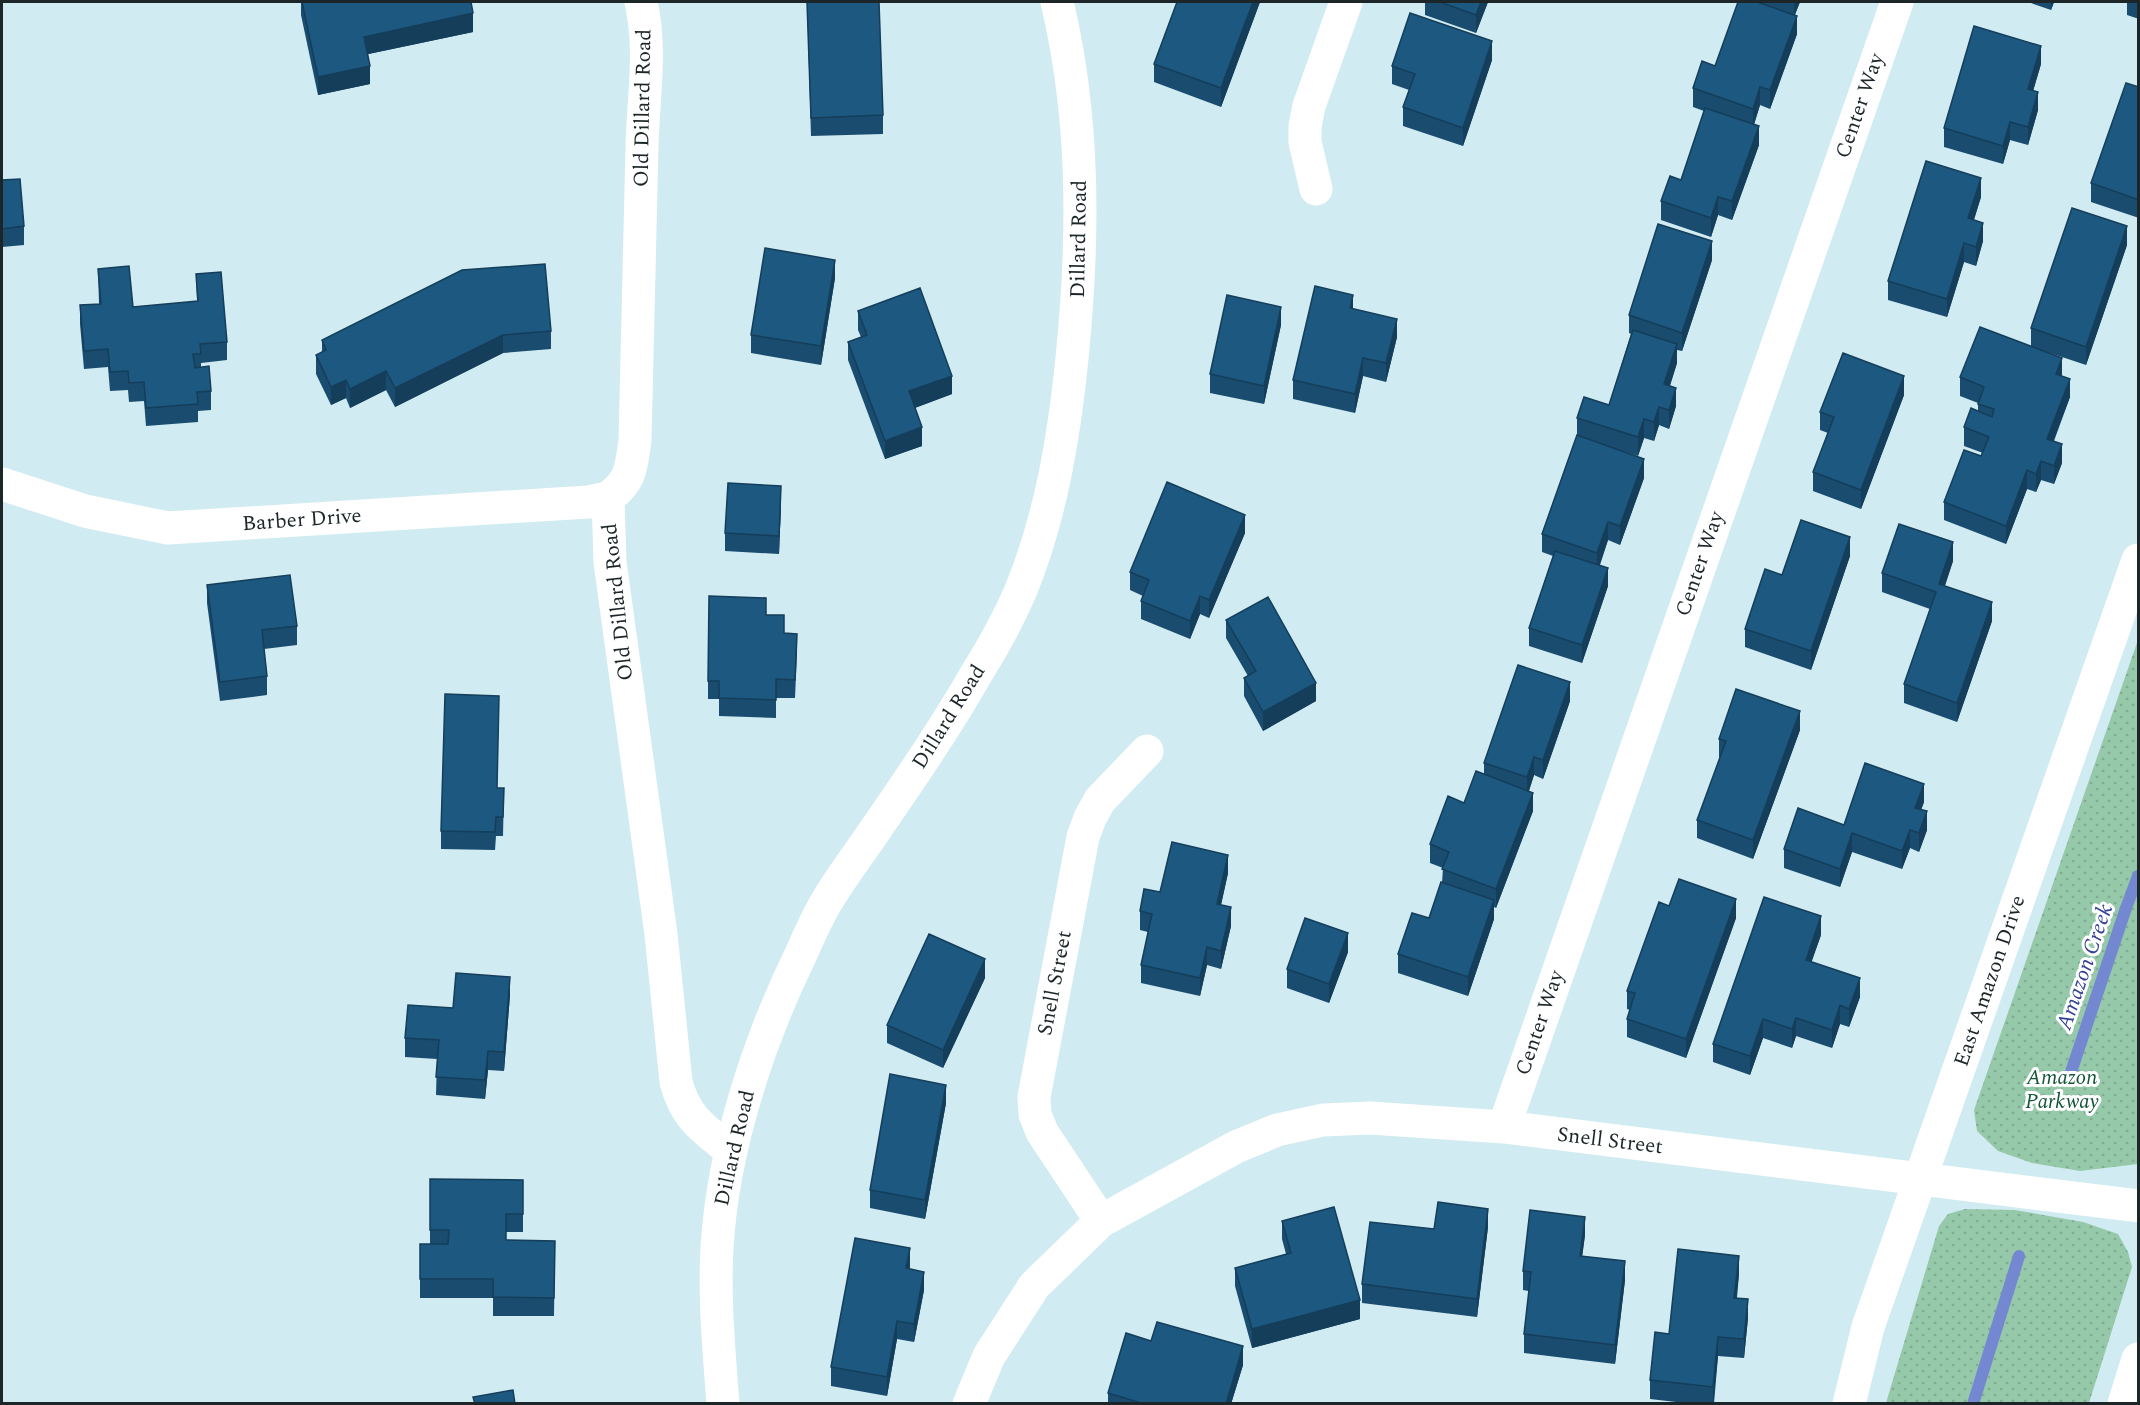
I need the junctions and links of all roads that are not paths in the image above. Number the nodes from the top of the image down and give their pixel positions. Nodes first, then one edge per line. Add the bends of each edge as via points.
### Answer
1 (641, 2) edge
2 (1057, 2) edge
3 (1346, 2) edge
4 (1897, 2) edge
5 (1316, 189) dead end
6 (2, 484) edge
7 (608, 498) junction
8 (2139, 560) edge
9 (1147, 751) dead end
10 (1504, 1127) junction
11 (732, 1151) junction
12 (1920, 1180) junction
13 (2139, 1206) edge
14 (1101, 1221) junction
15 (2139, 1359) edge
16 (723, 1404) edge
17 (969, 1404) edge
18 (1848, 1404) edge
19 (2124, 1404) edge

1 - 7 street, Old Dillard Road via 647,65 642,126 635,440 631,472 622,487
2 - 11 street, Dillard Road via 1081,166 1081,240 1068,406 1042,534 1020,593 967,691 826,902 760,1051
3 - 5 street via 1305,126
4 - 10 street, Center Way
6 - 7 street, Barber Drive via 85,512 168,528
7 - 11 street, Old Dillard Road via 610,562 661,934 676,1082 693,1119
8 - 12 street, East Amazon Drive
9 - 14 street, Snell Street via 1100,800 1083,837 1034,1096 1042,1132
10 - 12 street, Snell Street
10 - 14 street, Snell Street via 1370,1118 1323,1120 1276,1130 1236,1147
11 - 16 street, Dillard Road via 717,1244 715,1299
12 - 13 street, Snell Street
12 - 18 street, East Amazon Drive via 1868,1327
14 - 17 street, Snell Street via 1034,1286 990,1356
15 - 19 street

